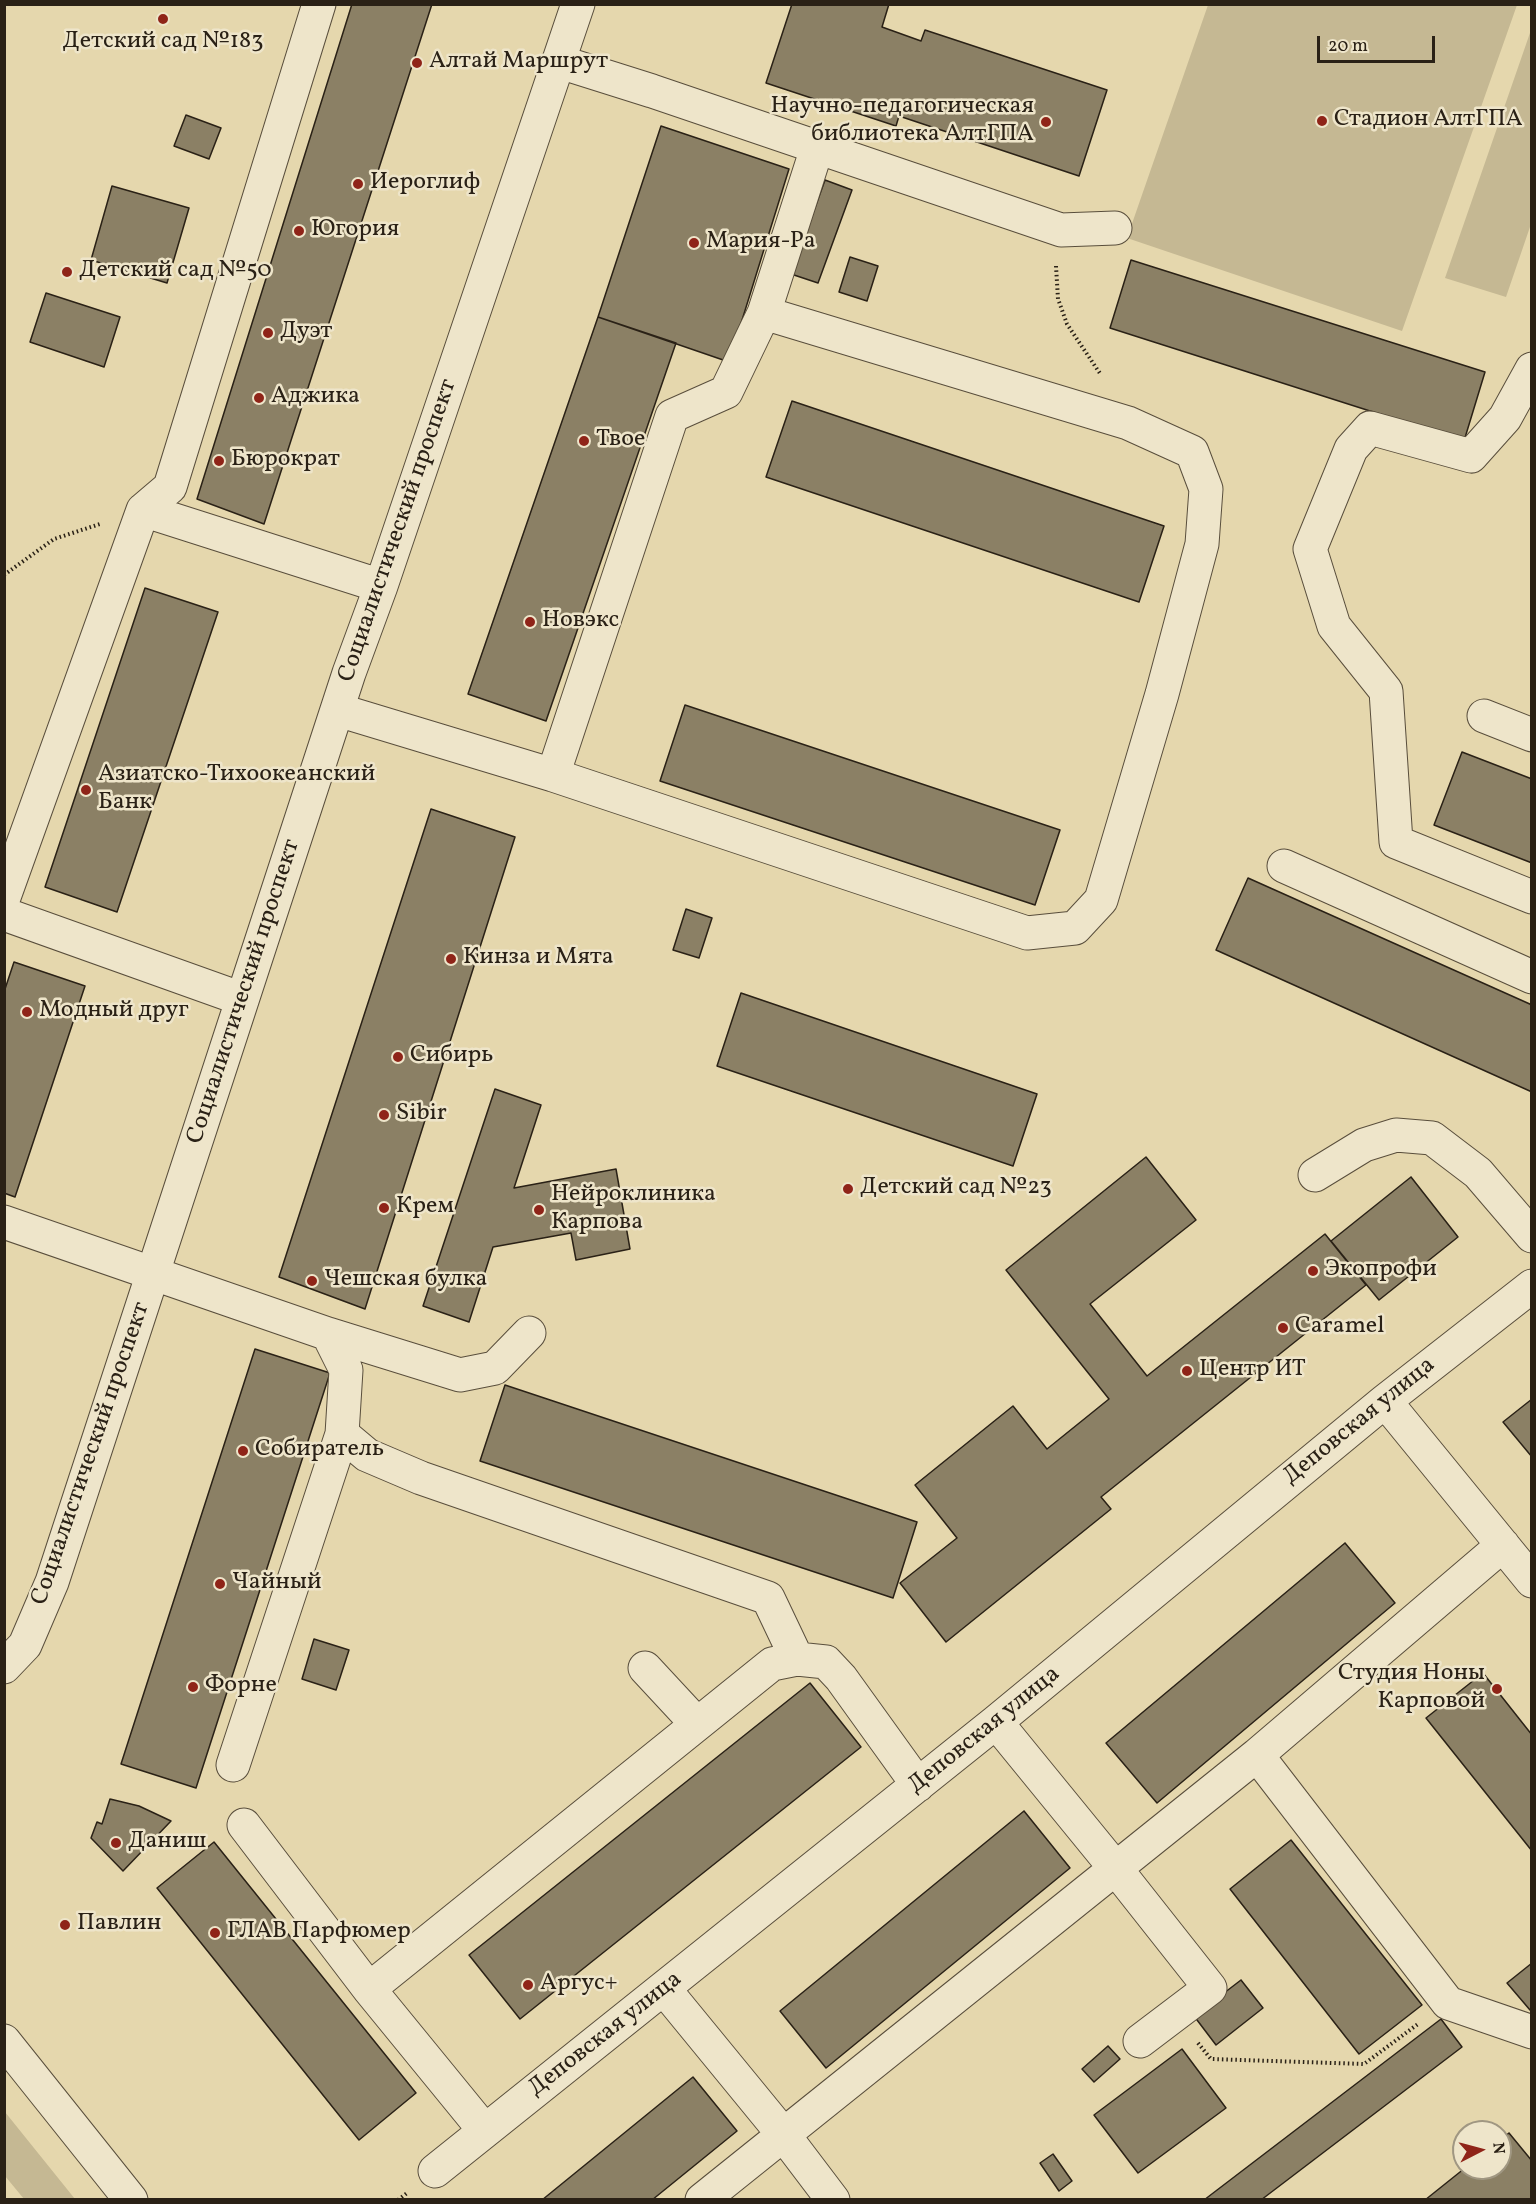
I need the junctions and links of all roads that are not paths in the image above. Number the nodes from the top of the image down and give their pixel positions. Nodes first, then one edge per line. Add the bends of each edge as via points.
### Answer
1 (319, 4) edge
2 (578, 4) edge
3 (560, 62) junction
4 (817, 148) junction
5 (1115, 228) dead end
6 (764, 313) junction
7 (1532, 369) edge
8 (143, 510) junction
9 (381, 586) junction
10 (338, 710) junction
11 (1484, 716) dead end
12 (1532, 735) edge
13 (553, 775) junction
14 (1284, 866) dead end
15 (4, 897) edge
16 (1532, 897) edge
17 (4, 914) edge
18 (1532, 977) edge
19 (242, 999) junction
20 (1315, 1175) dead end
21 (4, 1222) edge
22 (1532, 1236) edge
23 (153, 1273) junction
24 (1532, 1286) edge
25 (529, 1333) dead end
26 (328, 1334) junction
27 (1385, 1401) junction
28 (342, 1434) junction
29 (1503, 1545) junction
30 (1532, 1581) edge
31 (797, 1659) junction
32 (4, 1667) edge
33 (645, 1668) dead end
34 (996, 1722) junction
35 (697, 1724) junction
36 (1257, 1755) junction
37 (233, 1765) dead end
38 (918, 1785) junction
39 (244, 1825) dead end
40 (1116, 1869) junction
41 (369, 1989) junction
42 (664, 1989) junction
43 (1532, 2032) edge
44 (4, 2041) edge
45 (1140, 2041) dead end
46 (485, 2131) junction
47 (783, 2134) junction
48 (435, 2171) dead end
49 (131, 2199) edge
50 (702, 2199) edge
51 (833, 2199) edge

1 - 8 street via 170,487
2 - 3 street, Социалистический проспект
3 - 4 street
3 - 9 street, Социалистический проспект
4 - 5 street via 1061,230
4 - 6 street
6 - 13 street via 726,392 672,416
6 - 13 street via 1128,423 1192,452 1206,489 1202,544 1101,900 1075,928 1027,933
7 - 16 street via 1505,418 1471,456 1370,428 1351,449 1310,549 1334,626 1386,691 1396,842
8 - 9 street
8 - 15 street
9 - 10 street, Социалистический проспект
10 - 13 street
10 - 19 street, Социалистический проспект
11 - 12 street
14 - 18 street
17 - 19 street
19 - 23 street, Социалистический проспект
20 - 22 street via 1364,1145 1396,1135 1432,1138 1478,1173
21 - 23 street
23 - 26 street
23 - 32 street, Социалистический проспект via 52,1582 25,1645
24 - 27 street, Деповская улица
25 - 26 street via 495,1368 460,1375
26 - 28 street via 346,1371
27 - 29 street
27 - 34 street, Деповская улица
28 - 31 street via 367,1455 420,1478 768,1598
28 - 37 street
29 - 30 street
29 - 36 street
31 - 35 street via 772,1664
31 - 38 street via 826,1662
33 - 35 street
34 - 38 street, Деповская улица
34 - 40 street
35 - 41 street
36 - 40 street
36 - 43 street via 1448,2003
38 - 42 street, Деповская улица
39 - 41 street
40 - 45 street via 1210,1988
40 - 47 street
41 - 46 street
42 - 46 street, Деповская улица
42 - 47 street
44 - 49 street
46 - 48 street, Деповская улица
47 - 50 street
47 - 51 street

